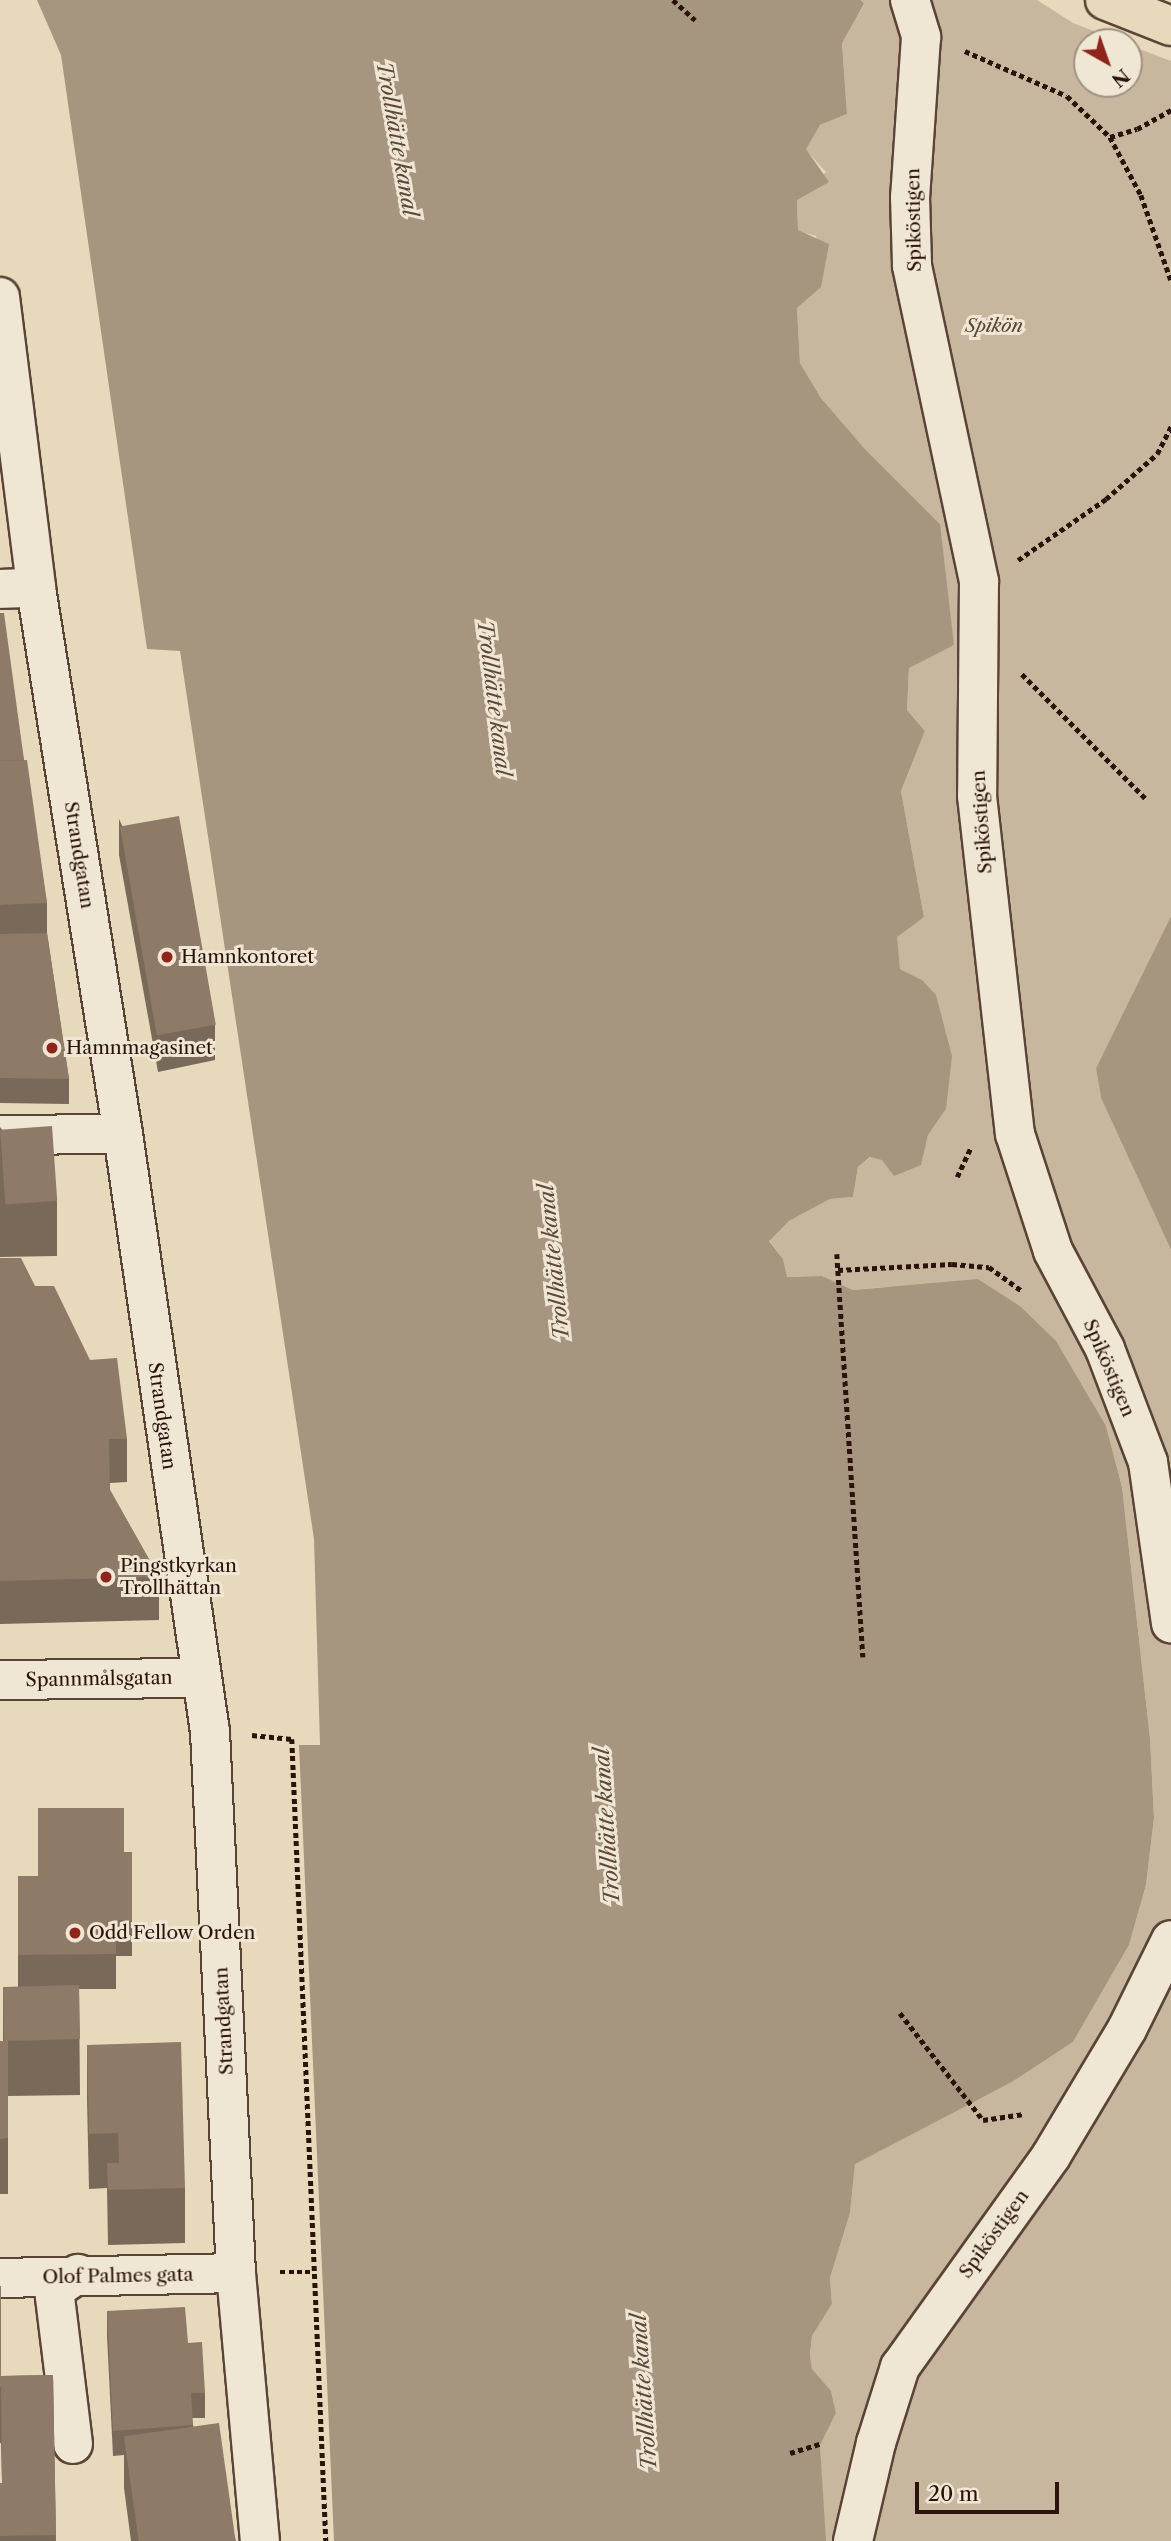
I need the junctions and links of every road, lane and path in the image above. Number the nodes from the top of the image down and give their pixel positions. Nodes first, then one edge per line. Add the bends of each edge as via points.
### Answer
1 (673, 0) edge
2 (910, 0) edge
3 (1105, 0) edge
4 (695, 20) dead end
5 (1171, 26) edge
6 (921, 37) junction
7 (1171, 110) edge
8 (1110, 137) junction
9 (1171, 280) edge
10 (0, 297) edge
11 (1171, 426) edge
12 (979, 581) junction
13 (18, 589) edge
14 (982, 633) junction
15 (1147, 800) dead end
16 (123, 1134) junction
17 (0, 1135) edge
18 (837, 1254) dead end
19 (838, 1270) junction
20 (1026, 1293) dead end
21 (1171, 1623) edge
22 (863, 1657) dead end
23 (199, 1678) junction
24 (0, 1680) edge
25 (292, 1739) dead end
26 (1171, 1940) edge
27 (900, 2013) dead end
28 (983, 2120) dead end
29 (236, 2273) junction
30 (78, 2274) junction
31 (0, 2278) edge
32 (73, 2444) dead end
33 (820, 2444) dead end
34 (790, 2452) dead end
35 (260, 2541) edge
36 (326, 2541) edge
37 (853, 2541) edge

1 - 4 path
2 - 6 street, Spiköstigen
3 - 5 main road
6 - 8 path via 1067,96
6 - 12 street, Spiköstigen via 910,197 912,266
7 - 8 path via 1137,129
8 - 9 path via 1141,195
10 - 13 street, Strandgatan
11 - 12 path via 1157,454 1106,499
12 - 14 street, Spiköstigen
13 - 16 street, Strandgatan
14 - 15 path
14 - 21 street, Spiköstigen via 976,796 1015,1134 1053,1251 1104,1349 1148,1462
16 - 17 street
16 - 23 street, Strandgatan
18 - 19 path
19 - 20 path via 952,1264 989,1267
19 - 22 path
23 - 24 street, Spannmålsgatan
23 - 29 street, Strandgatan via 209,1731
25 - 36 path
26 - 37 street, Spiköstigen via 1127,2029 1051,2155 900,2367
27 - 28 path
29 - 30 street, Olof Palmes gata via 106,2279
29 - 35 street, Strandgatan
30 - 31 street, Olof Palmes gata
30 - 32 street via 54,2290
33 - 34 path

